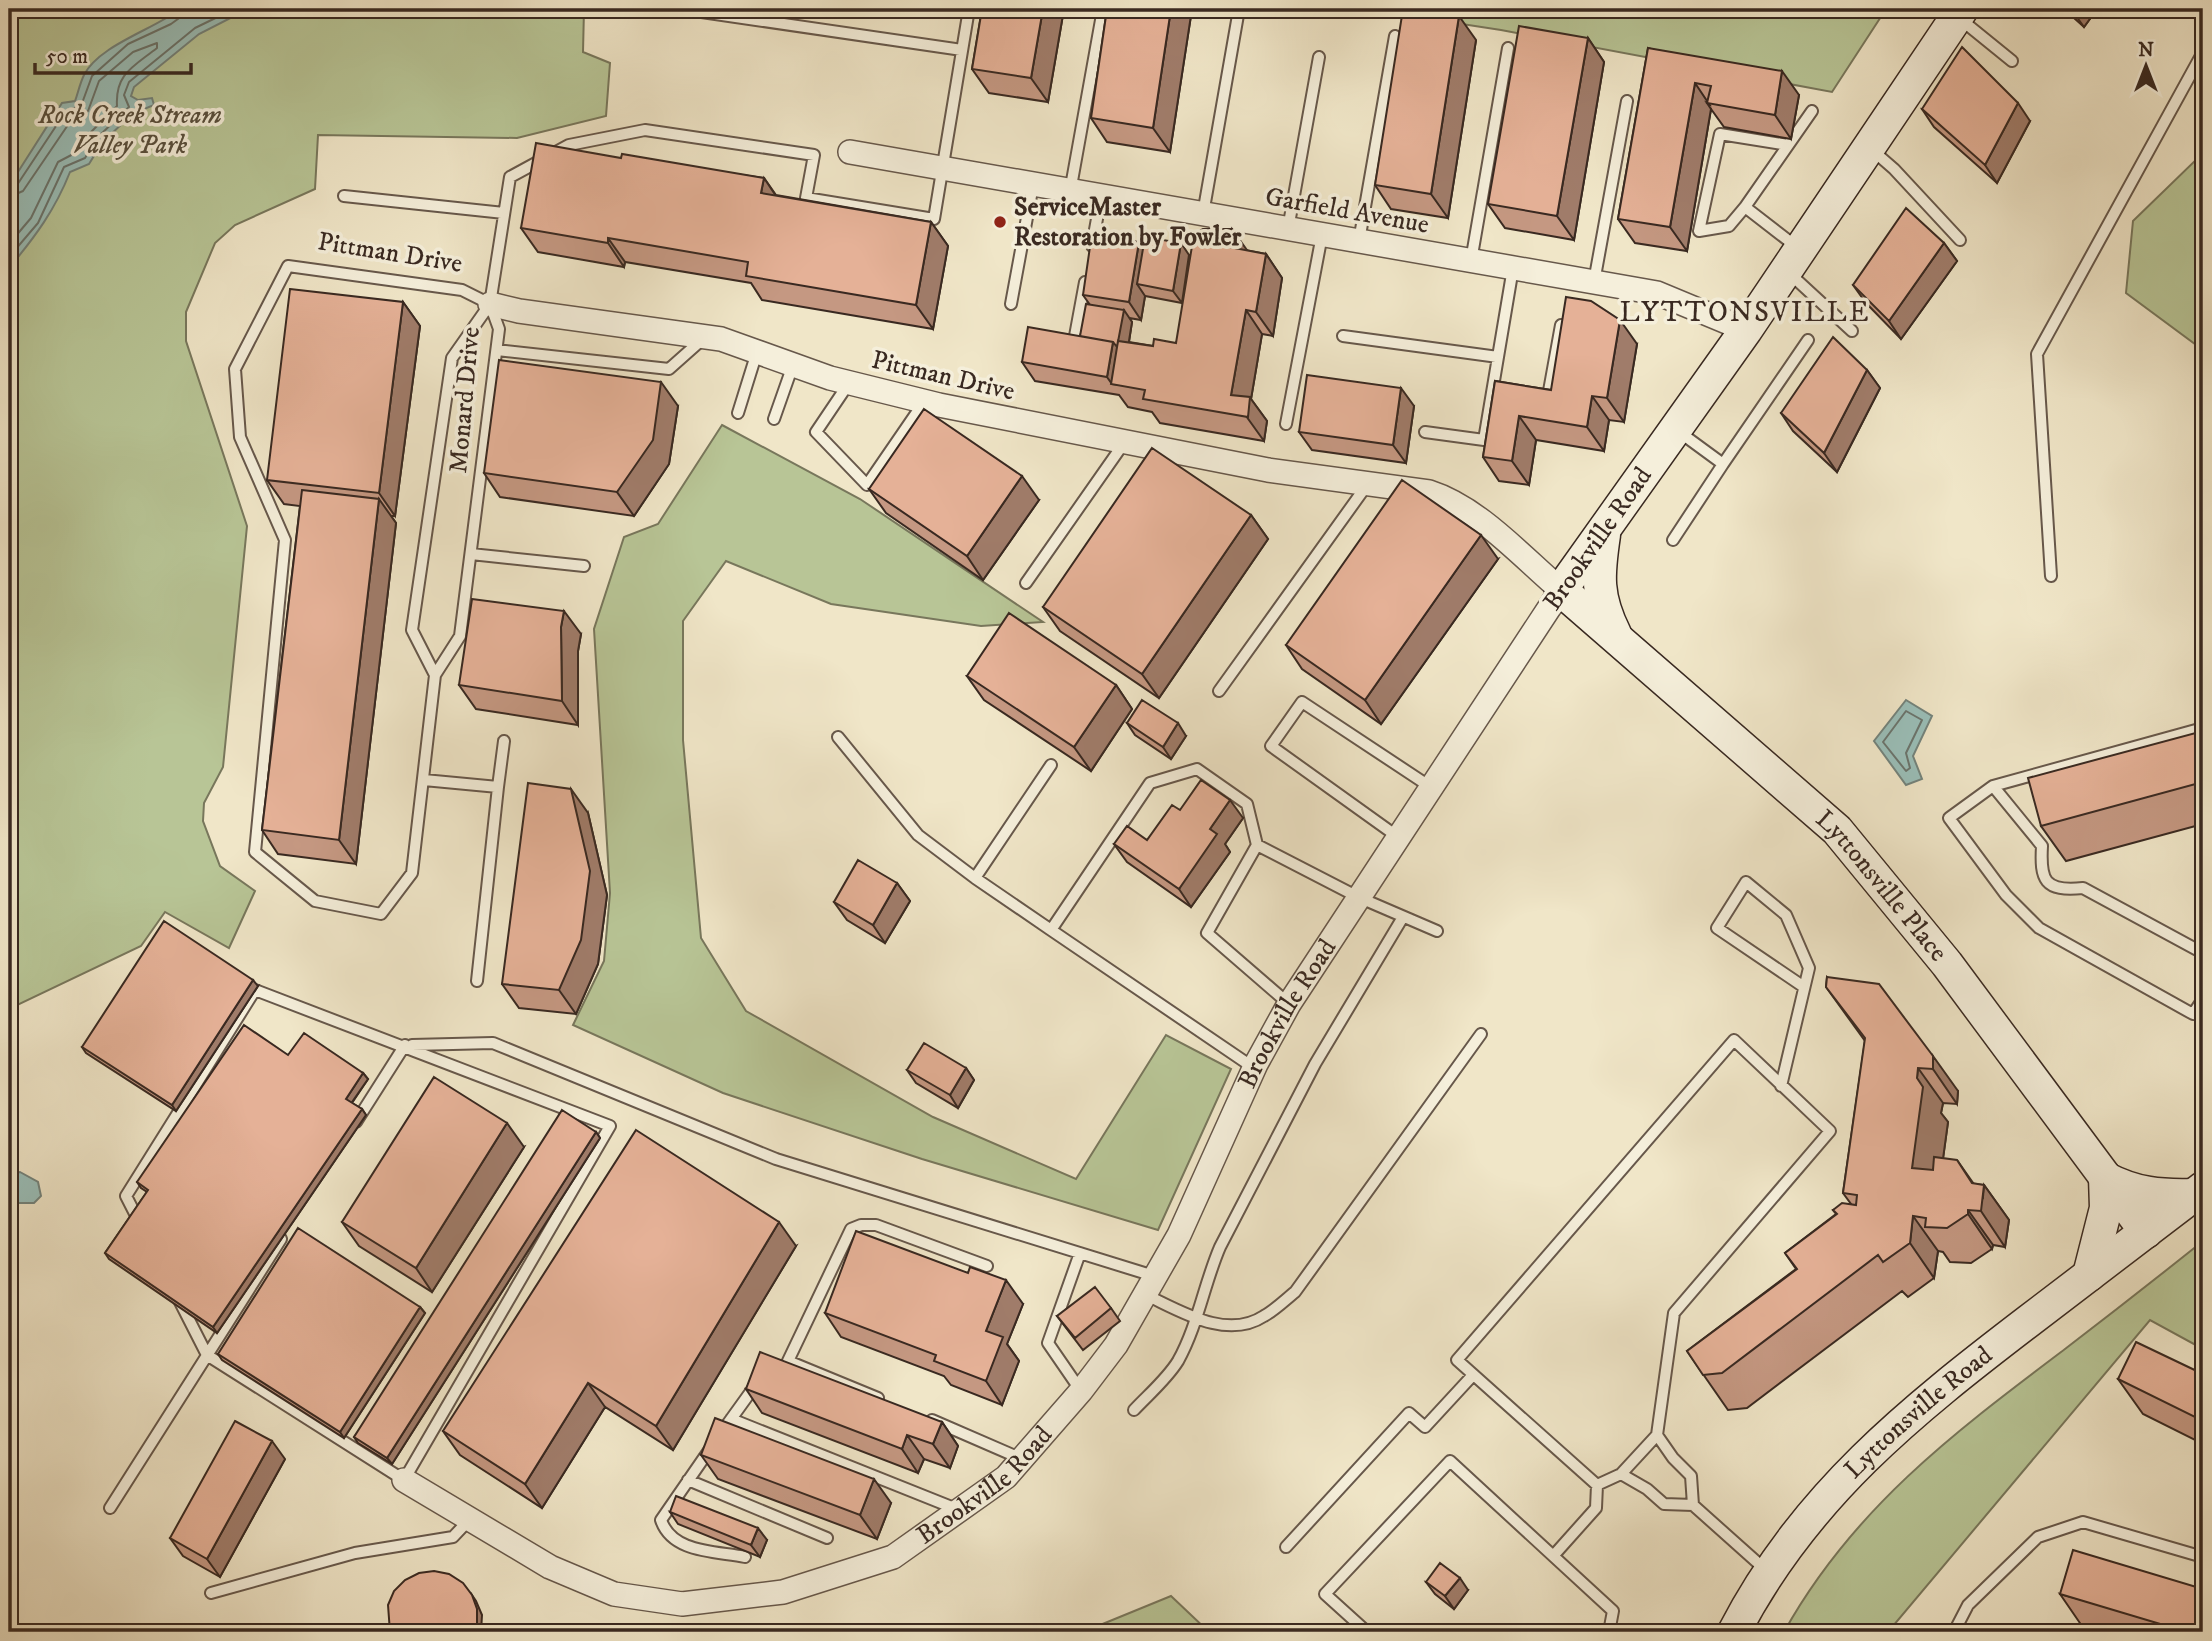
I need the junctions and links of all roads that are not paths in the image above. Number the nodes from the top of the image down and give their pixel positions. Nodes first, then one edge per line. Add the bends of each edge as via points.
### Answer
1 (681, 9) edge
2 (969, 9) edge
3 (1103, 9) edge
4 (1959, 12) edge
5 (1238, 15) dead end
6 (1395, 36) dead end
7 (1508, 48) dead end
8 (962, 50) junction
9 (2203, 52) edge
10 (1319, 57) dead end
11 (2012, 61) dead end
12 (1627, 101) dead end
13 (1812, 111) dead end
14 (1788, 145) junction
15 (1869, 147) junction
16 (850, 152) dead end
17 (943, 170) junction
18 (1033, 185) junction
19 (1070, 192) junction
20 (344, 196) dead end
21 (1101, 197) junction
22 (1745, 207) junction
23 (505, 213) junction
24 (1203, 214) junction
25 (1288, 229) junction
26 (1322, 235) junction
27 (1960, 240) dead end
28 (1359, 241) junction
29 (1089, 260) edge
30 (1793, 260) junction
31 (1471, 261) junction
32 (1514, 268) junction
33 (1087, 273) edge
34 (1594, 282) junction
35 (490, 304) junction
36 (1011, 304) dead end
37 (1563, 316) edge
38 (1746, 330) junction
39 (1852, 331) dead end
40 (1075, 336) edge
41 (1343, 336) dead end
42 (705, 337) junction
43 (1808, 340) dead end
44 (497, 350) junction
45 (757, 352) junction
46 (1498, 357) junction
47 (793, 365) junction
48 (849, 383) junction
49 (1549, 391) edge
50 (924, 402) junction
51 (738, 413) dead end
52 (774, 419) dead end
53 (1286, 424) dead end
54 (1676, 429) junction
55 (1426, 432) dead end
56 (1124, 443) junction
57 (1723, 464) junction
58 (1368, 482) junction
59 (1605, 529) junction
60 (1673, 540) dead end
61 (471, 554) junction
62 (584, 566) dead end
63 (2051, 576) dead end
64 (1026, 583) dead end
65 (1561, 590) junction
66 (1617, 638) junction
67 (435, 675) junction
68 (1219, 691) dead end
69 (2203, 728) edge
70 (838, 737) dead end
71 (504, 741) dead end
72 (1051, 765) dead end
73 (424, 780) junction
74 (1993, 786) junction
75 (498, 788) junction
76 (1432, 788) junction
77 (1398, 837) junction
78 (1257, 845) junction
79 (975, 878) junction
80 (1358, 897) junction
81 (381, 914) joint
82 (1403, 917) junction
83 (1051, 930) junction
84 (1437, 931) dead end
85 (2203, 953) edge
86 (477, 981) dead end
87 (1804, 988) junction
88 (2203, 999) edge
89 (1289, 1004) junction
90 (1481, 1034) dead end
91 (405, 1045) junction
92 (1254, 1068) junction
93 (1781, 1086) junction
94 (346, 1137) edge
95 (2105, 1177) junction
96 (2199, 1192) edge
97 (288, 1228) edge
98 (2146, 1232) junction
99 (1080, 1253) junction
100 (987, 1266) dead end
101 (2090, 1275) junction
102 (1149, 1285) junction
103 (1197, 1320) junction
104 (207, 1354) junction
105 (1473, 1375) junction
106 (762, 1376) edge
107 (1081, 1391) junction
108 (887, 1402) edge
109 (312, 1406) edge
110 (1134, 1410) dead end
111 (305, 1417) junction
112 (924, 1417) edge
113 (731, 1419) junction
114 (1657, 1434) junction
115 (1022, 1460) junction
116 (1621, 1474) junction
117 (404, 1480) junction
118 (688, 1480) junction
119 (1597, 1485) junction
120 (1693, 1506) junction
121 (110, 1507) dead end
122 (960, 1510) junction
123 (470, 1519) junction
124 (827, 1538) dead end
125 (1286, 1547) dead end
126 (1554, 1555) junction
127 (744, 1557) dead end
128 (2203, 1558) edge
129 (1768, 1572) junction
130 (211, 1593) dead end
131 (1367, 1632) edge
132 (1609, 1632) edge
133 (1734, 1632) edge
134 (1954, 1632) edge

1 - 8 lane
2 - 8 lane
3 - 19 lane
4 - 11 lane
4 - 15 street, Brookville Road
5 - 24 lane
6 - 28 lane
7 - 31 lane
8 - 17 lane
9 - 63 lane via 2037,354
10 - 25 lane
12 - 34 lane
13 - 14 lane
14 - 22 lane
14 - 22 lane via 1720,134 1699,231 1729,226
15 - 27 lane
15 - 30 street, Brookville Road
16 - 17 street, Garfield Avenue
17 - 18 street, Garfield Avenue
17 - 23 lane via 934,219 806,198 814,155 645,130 569,145 510,177
18 - 19 street, Garfield Avenue
18 - 36 lane
19 - 21 street, Garfield Avenue
20 - 23 lane
21 - 24 street, Garfield Avenue
21 - 29 lane
22 - 30 lane
23 - 35 lane
24 - 25 street, Garfield Avenue
25 - 26 street, Garfield Avenue
26 - 28 street, Garfield Avenue
26 - 53 lane
28 - 31 street, Garfield Avenue
30 - 38 street, Brookville Road
30 - 39 lane
31 - 32 street, Garfield Avenue
32 - 34 street, Garfield Avenue via 1569,284
32 - 46 lane
33 - 40 lane
34 - 38 street, Garfield Avenue via 1657,293
35 - 42 street, Pittman Drive
35 - 44 lane, Monard Drive via 499,329
35 - 67 lane, Monard Drive via 452,358 412,630
35 - 81 lane, Pittman Drive via 462,289 288,266 235,369 240,437 285,540 255,852 315,901
37 - 49 lane
38 - 54 street, Brookville Road
41 - 46 lane
42 - 44 lane via 669,369
42 - 45 street, Pittman Drive
43 - 57 lane
44 - 61 lane, Monard Drive
45 - 47 street, Pittman Drive
45 - 51 lane
46 - 55 lane via 1483,440
47 - 48 street, Pittman Drive
47 - 52 lane
48 - 50 street, Pittman Drive
48 - 50 lane via 816,432 867,485
50 - 56 street, Pittman Drive
54 - 57 lane
54 - 59 street, Brookville Road
56 - 58 street, Pittman Drive via 1268,470
56 - 64 lane
57 - 60 lane
58 - 65 street, Pittman Drive via 1445,497
58 - 68 lane
59 - 65 street, Brookville Road
59 - 66 street via 1598,575 1601,606
61 - 62 lane
61 - 67 lane, Monard Drive via 460,636
65 - 66 street, Lyttonsville Place
65 - 76 street, Brookville Road
66 - 95 street, Lyttonsville Place via 1857,852
67 - 73 lane, Monard Drive
69 - 74 lane
70 - 79 lane via 918,835
71 - 75 lane
72 - 79 lane
73 - 75 lane
73 - 81 lane, Monard Drive via 412,873
74 - 85 lane via 2042,846 2041,874 2049,884 2065,890 2083,888
74 - 88 lane via 1949,818 2006,895 2039,928 2193,1014
75 - 86 lane
76 - 77 street, Brookville Road
76 - 77 lane via 1302,702 1271,746
77 - 80 street, Brookville Road
78 - 80 lane
78 - 83 lane via 1247,804 1196,769 1150,783
78 - 89 lane via 1207,933
79 - 83 lane
80 - 82 lane
80 - 89 street, Brookville Road
82 - 84 lane
82 - 103 lane via 1315,1064 1220,1247
83 - 92 lane
87 - 87 lane via 1809,968 1786,915 1746,882 1717,928
87 - 93 lane
89 - 92 street, Brookville Road
90 - 103 lane via 1294,1292 1262,1318 1228,1326
91 - 94 lane
91 - 99 lane via 493,1043 776,1159
91 - 104 lane via 255,989 126,1196
91 - 117 lane via 610,1126
92 - 102 street, Brookville Road via 1180,1235
93 - 105 lane via 1734,1040 1457,1360
93 - 114 lane via 1830,1131 1674,1313
95 - 96 street via 2130,1191 2155,1196
95 - 98 street, Lyttonsville Place
95 - 101 street via 2103,1228
96 - 98 street, Lyttonsville Road
97 - 104 lane
98 - 101 street, Lyttonsville Road
99 - 102 lane
99 - 107 lane via 1048,1343
100 - 108 lane via 876,1225 851,1229 783,1362
101 - 129 street, Lyttonsville Road via 1927,1399 1837,1485 1791,1537
102 - 103 lane
102 - 107 street, Brookville Road via 1116,1345
103 - 110 lane via 1177,1363
104 - 111 lane
104 - 121 lane
105 - 119 lane
105 - 125 lane via 1426,1427 1409,1413
106 - 113 lane
107 - 115 street, Brookville Road
109 - 111 lane
111 - 117 lane
112 - 115 lane
113 - 118 lane
113 - 122 lane
114 - 116 lane
114 - 120 lane via 1691,1476
115 - 122 street, Brookville Road
116 - 119 lane
116 - 120 lane via 1664,1504
117 - 123 street, Brookville Road
118 - 124 lane
118 - 127 lane via 661,1520 665,1531 681,1546
119 - 126 lane via 1596,1507
120 - 129 lane
122 - 123 street, Brookville Road via 893,1557 783,1592 682,1604 614,1594 550,1567
123 - 130 lane via 453,1537 355,1553
126 - 131 lane via 1450,1461 1325,1594
126 - 132 lane via 1613,1611
128 - 134 lane via 2083,1522 2038,1537 1968,1605
129 - 133 street, Lyttonsville Road

